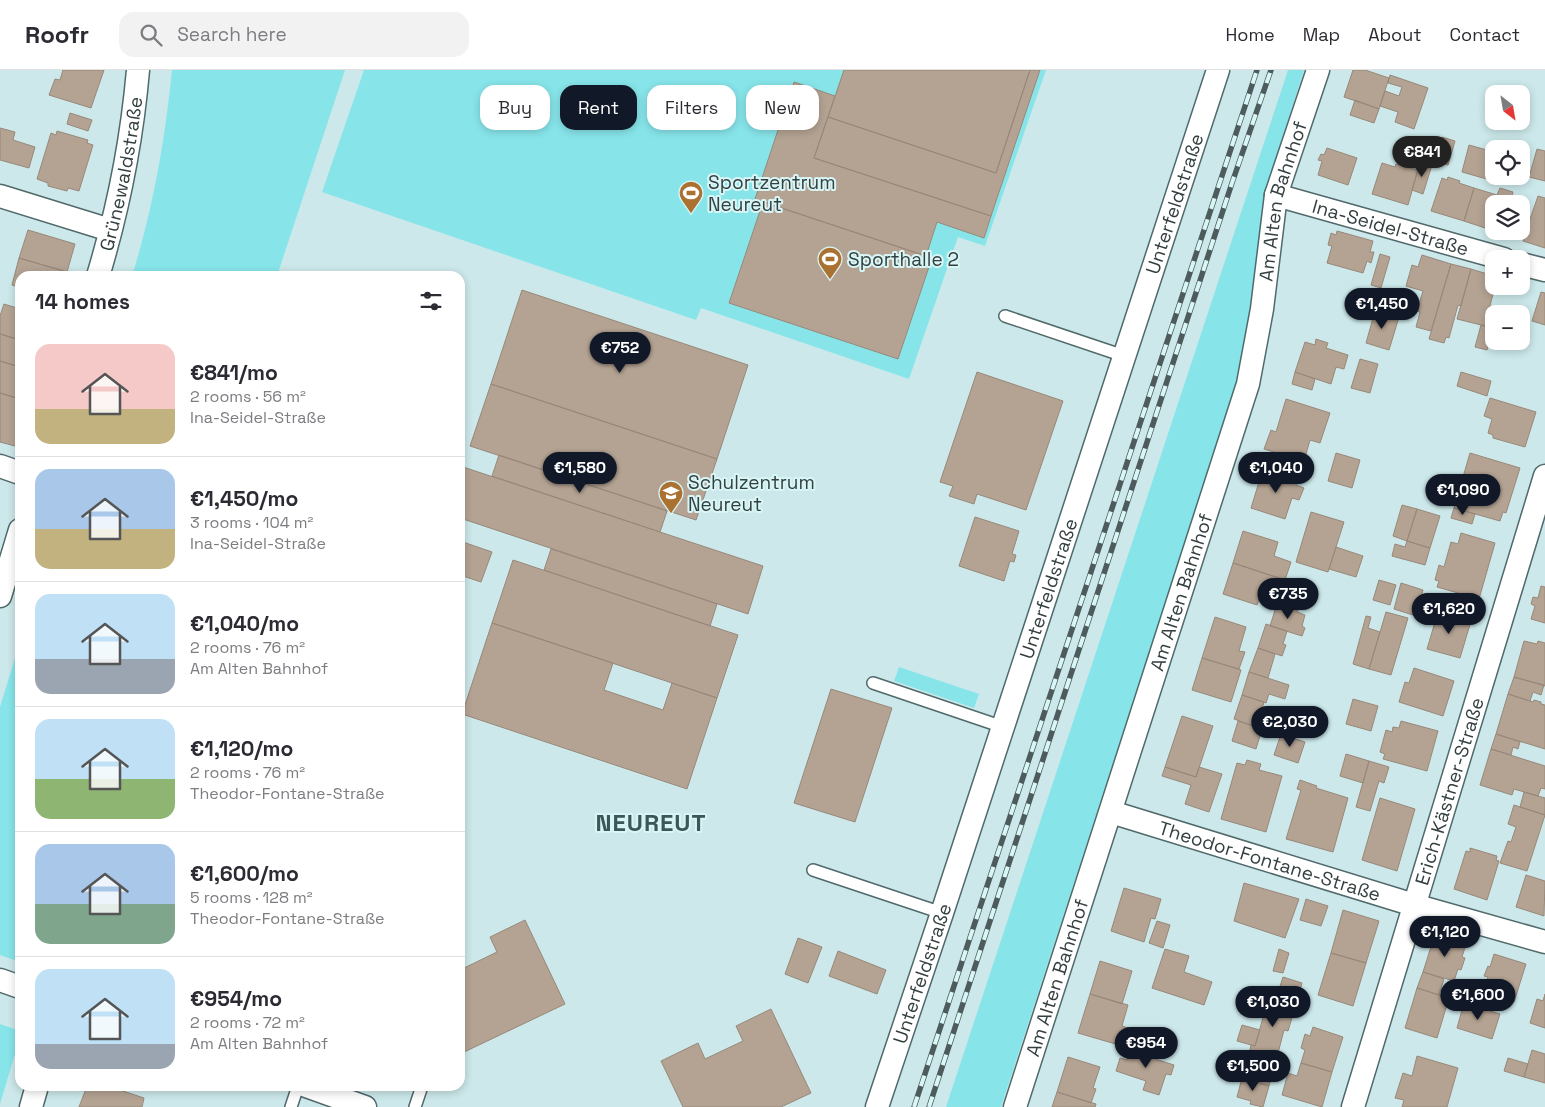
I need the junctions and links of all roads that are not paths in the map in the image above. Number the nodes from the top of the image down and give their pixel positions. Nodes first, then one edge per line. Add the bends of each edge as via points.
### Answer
1 (138, 70) edge
2 (1218, 70) edge
3 (1318, 70) edge
4 (1276, 195) junction
5 (0, 196) edge
6 (110, 230) junction
7 (1485, 254) edge
8 (1530, 266) edge
9 (1545, 270) edge
10 (99, 271) edge
11 (1005, 316) dead end
12 (1124, 356) junction
13 (0, 466) edge
14 (15, 470) edge
15 (1545, 476) edge
16 (15, 546) edge
17 (0, 596) edge
18 (873, 683) dead end
19 (1003, 727) junction
20 (1111, 812) junction
21 (813, 870) dead end
22 (1414, 905) junction
23 (942, 913) junction
24 (1545, 942) edge
25 (0, 980) edge
26 (15, 985) edge
27 (36, 1091) edge
28 (296, 1091) edge
29 (320, 1091) edge
30 (420, 1091) edge
31 (31, 1107) edge
32 (291, 1107) edge
33 (366, 1107) edge
34 (415, 1107) edge
35 (877, 1107) edge
36 (1015, 1107) edge
37 (1353, 1107) edge

1 - 6 street, Grünewaldstraße via 121,186
2 - 12 street, Unterfeldstraße
3 - 4 street, Am Alten Bahnhof
4 - 7 street, Ina-Seidel-Straße
4 - 20 street, Am Alten Bahnhof via 1262,309 1248,384
5 - 6 street
6 - 10 street, Grünewaldstraße
8 - 9 street
11 - 12 lane
12 - 19 street, Unterfeldstraße
13 - 14 street
15 - 22 street, Erich-Kästner-Straße
16 - 17 street
18 - 19 lane
19 - 23 street, Unterfeldstraße
20 - 22 street, Theodor-Fontane-Straße
20 - 36 street, Am Alten Bahnhof
21 - 23 lane
22 - 24 street, Theodor-Fontane-Straße
22 - 37 street, Erich-Kästner-Straße
23 - 35 street, Unterfeldstraße
25 - 26 street
27 - 31 street
28 - 32 lane
29 - 33 street
30 - 34 lane

